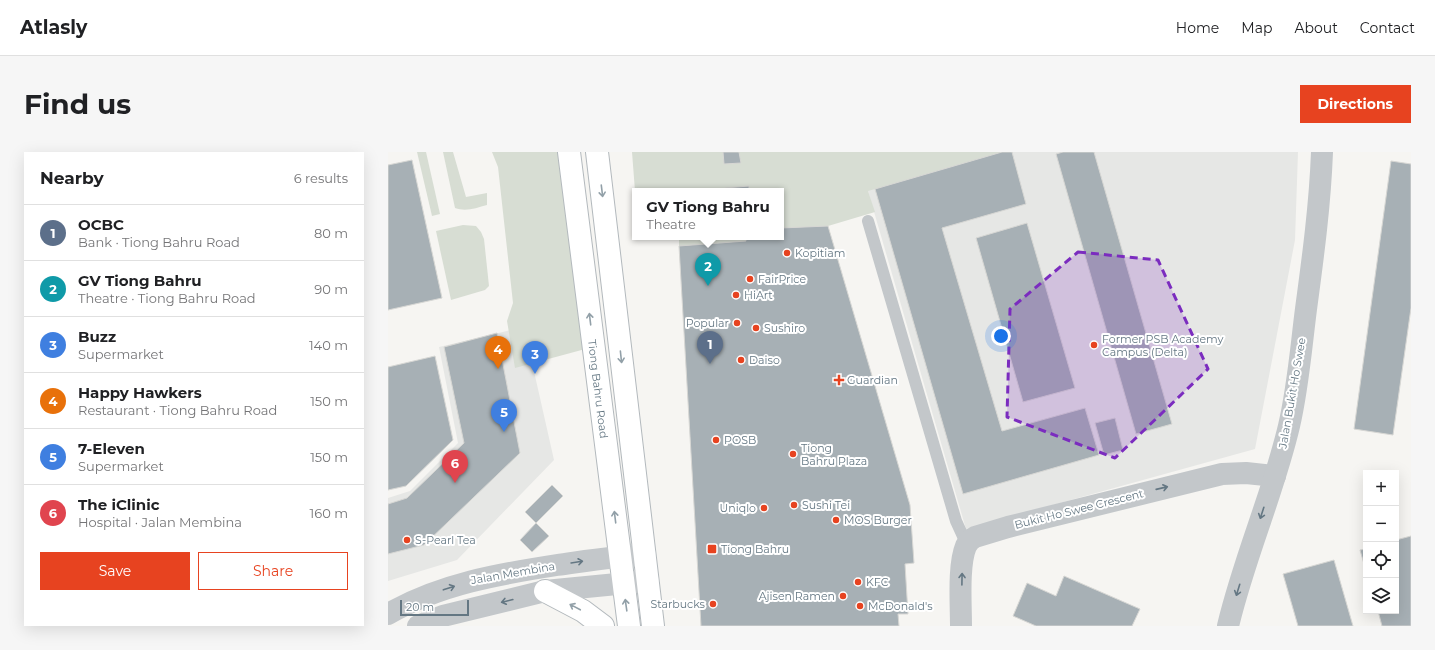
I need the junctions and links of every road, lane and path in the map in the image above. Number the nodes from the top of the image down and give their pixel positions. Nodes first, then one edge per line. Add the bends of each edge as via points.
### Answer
1 (569, 152) edge
2 (598, 152) edge
3 (1322, 152) edge
4 (868, 221) dead end
5 (1275, 476) junction
6 (967, 544) junction
7 (645, 555) junction
8 (620, 556) junction
9 (648, 581) junction
10 (623, 584) junction
11 (545, 591) junction
12 (388, 614) edge
13 (418, 626) edge
14 (603, 626) edge
15 (629, 626) edge
16 (653, 626) edge
17 (961, 626) edge
18 (1228, 626) edge

8 -> 1 main road, Tiong Bahru Road
2 -> 7 main road
3 - 5 street, Jalan Bukit Ho Swee via 1316,243 1297,380 1289,425
4 - 6 lane via 956,521
6 -> 5 street, Bukit Ho Swee Crescent via 975,537 1008,527 1222,474
5 -> 18 street, Jalan Bukit Ho Swee
17 -> 6 street via 962,568
7 - 8 street, Jalan Membina
7 - 9 main road
8 - 10 main road, Tiong Bahru Road
12 -> 8 street, Jalan Membina via 405,604 467,582
9 - 10 street
9 - 16 main road
10 - 11 street
15 -> 10 main road, Tiong Bahru Road
11 -> 13 street via 443,616
14 -> 11 main road via 583,611

